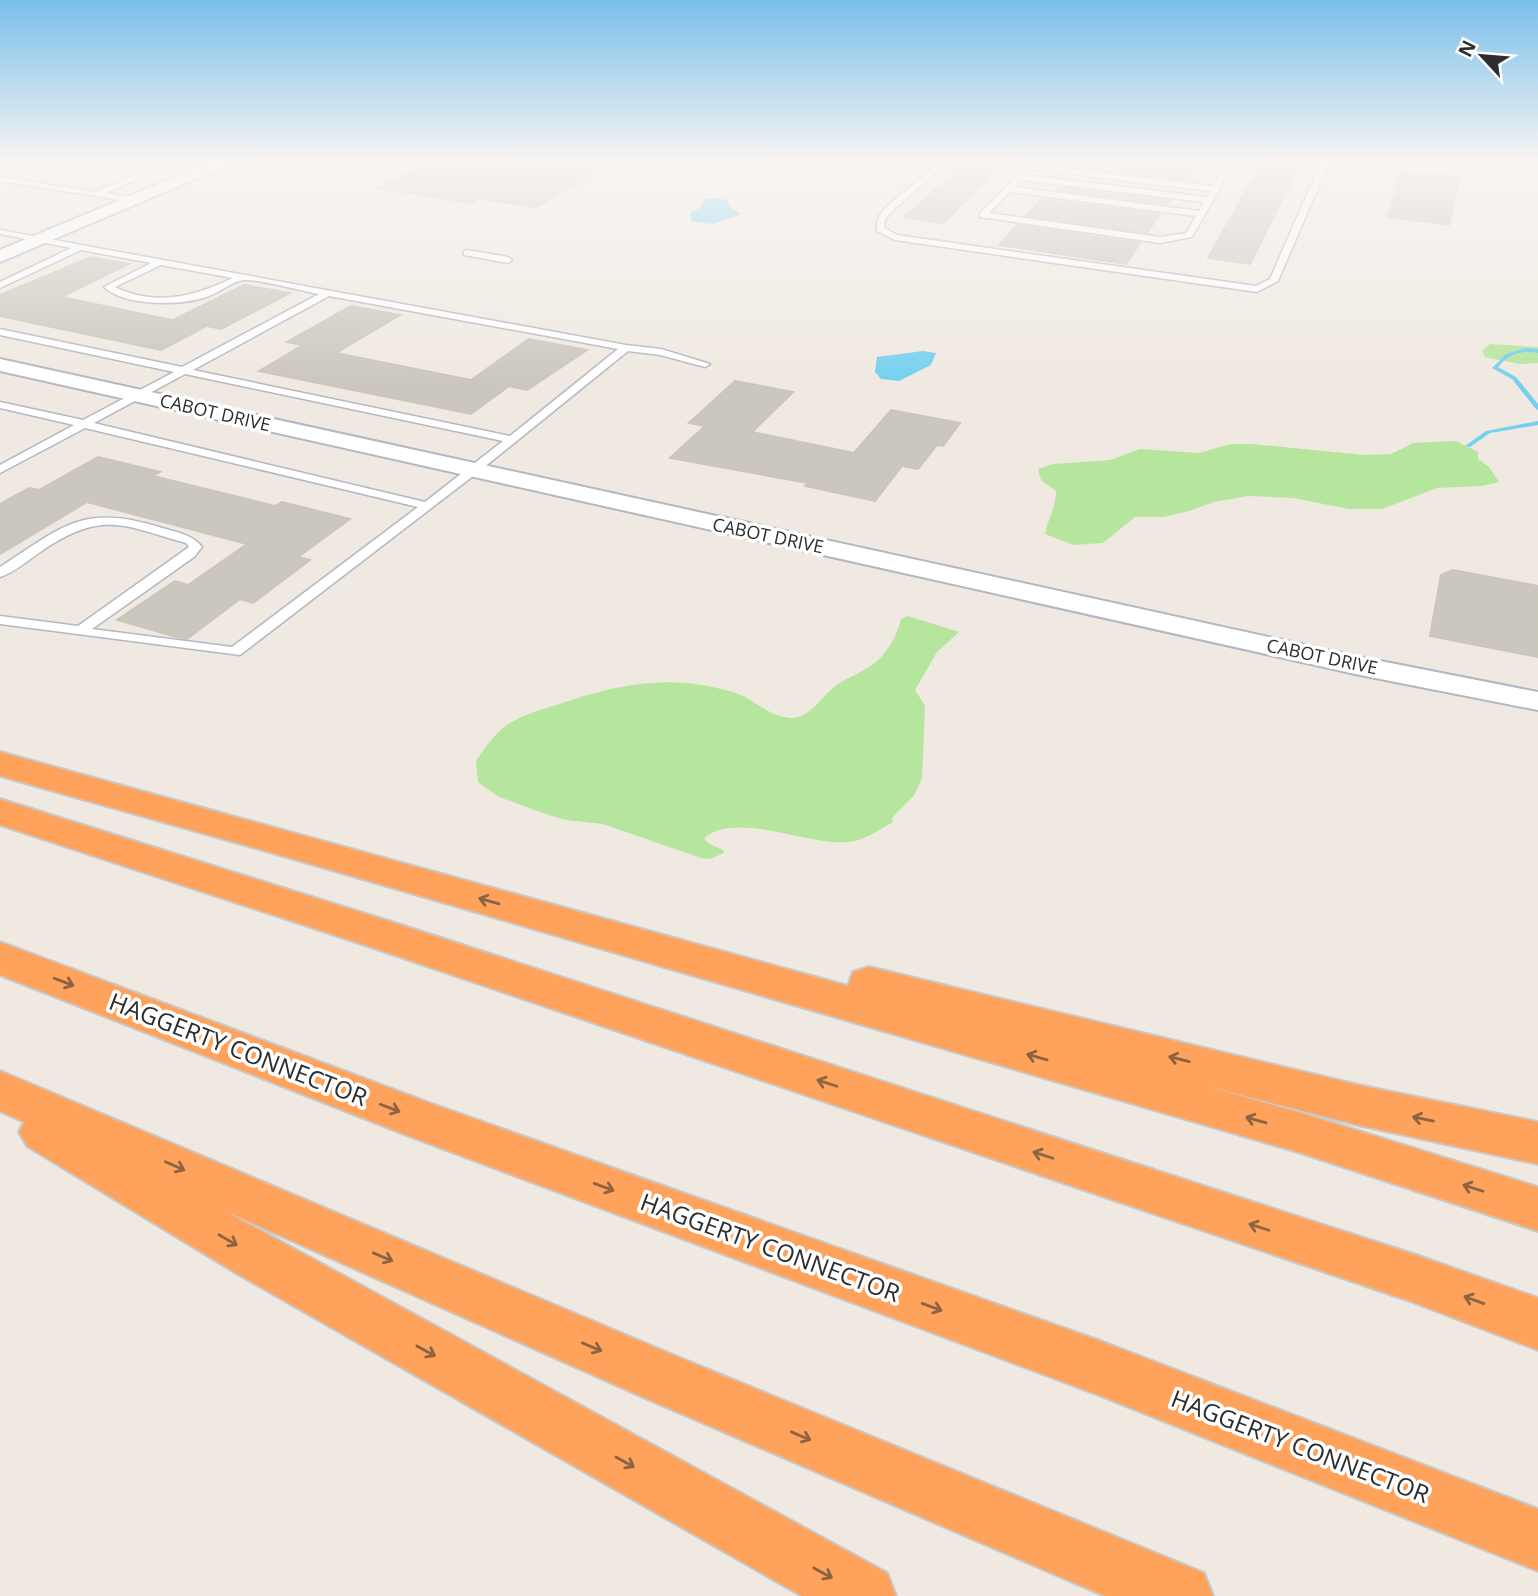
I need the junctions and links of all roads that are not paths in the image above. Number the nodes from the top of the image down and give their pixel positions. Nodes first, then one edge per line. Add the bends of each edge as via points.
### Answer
1 (12, 234) edge
2 (53, 234) edge
3 (890, 234) edge
4 (1121, 234) edge
5 (1189, 234) edge
6 (1294, 234) edge
7 (40, 240) junction
8 (80, 247) junction
9 (467, 253) dead end
10 (0, 257) edge
11 (508, 260) dead end
12 (159, 262) junction
13 (242, 277) junction
14 (0, 285) edge
15 (328, 293) junction
16 (0, 331) edge
17 (626, 348) junction
18 (705, 364) dead end
19 (0, 365) edge
20 (183, 372) junction
21 (138, 396) junction
22 (0, 405) edge
23 (84, 425) junction
24 (512, 440) junction
25 (0, 470) edge
26 (473, 471) junction
27 (428, 506) junction
28 (0, 573) edge
29 (0, 620) edge
30 (80, 631) junction
31 (1538, 701) edge
32 (0, 764) edge
33 (0, 812) edge
34 (545, 917) junction
35 (0, 958) edge
36 (0, 1090) edge
37 (0, 1106) edge
38 (1538, 1143) edge
39 (1538, 1209) edge
40 (1538, 1324) edge
41 (1538, 1540) edge
42 (864, 1596) edge
43 (1181, 1596) edge

1 - 7 lane
2 - 7 street
3 - 6 lane via 1257,289 1274,281
4 - 5 lane via 1160,240
7 - 8 lane
7 - 10 street
8 - 12 lane
8 - 14 lane
9 - 11 lane
12 - 13 lane
12 - 13 lane via 109,287 120,293 181,302
13 - 15 lane
15 - 17 lane
15 - 20 lane
16 - 20 lane
17 - 18 lane
17 - 24 lane
19 - 21 street, CABOT DRIVE
20 - 21 lane
20 - 24 lane
21 - 23 lane
21 - 26 street, CABOT DRIVE
22 - 23 lane
23 - 25 lane
23 - 27 lane
24 - 26 lane
26 - 27 lane
26 - 31 street, CABOT DRIVE
27 - 30 lane via 235,652
28 - 30 lane via 81,523 98,520 190,540 196,547
29 - 30 lane
34 -> 32 highway
40 -> 33 highway via 1400,1273
38 -> 34 highway via 1358,1105 787,964
39 -> 34 highway via 1298,1132
35 -> 41 highway, HAGGERTY CONNECTOR via 418,1119 1102,1369
36 -> 43 highway via 665,1379
37 -> 42 highway via 255,1256

